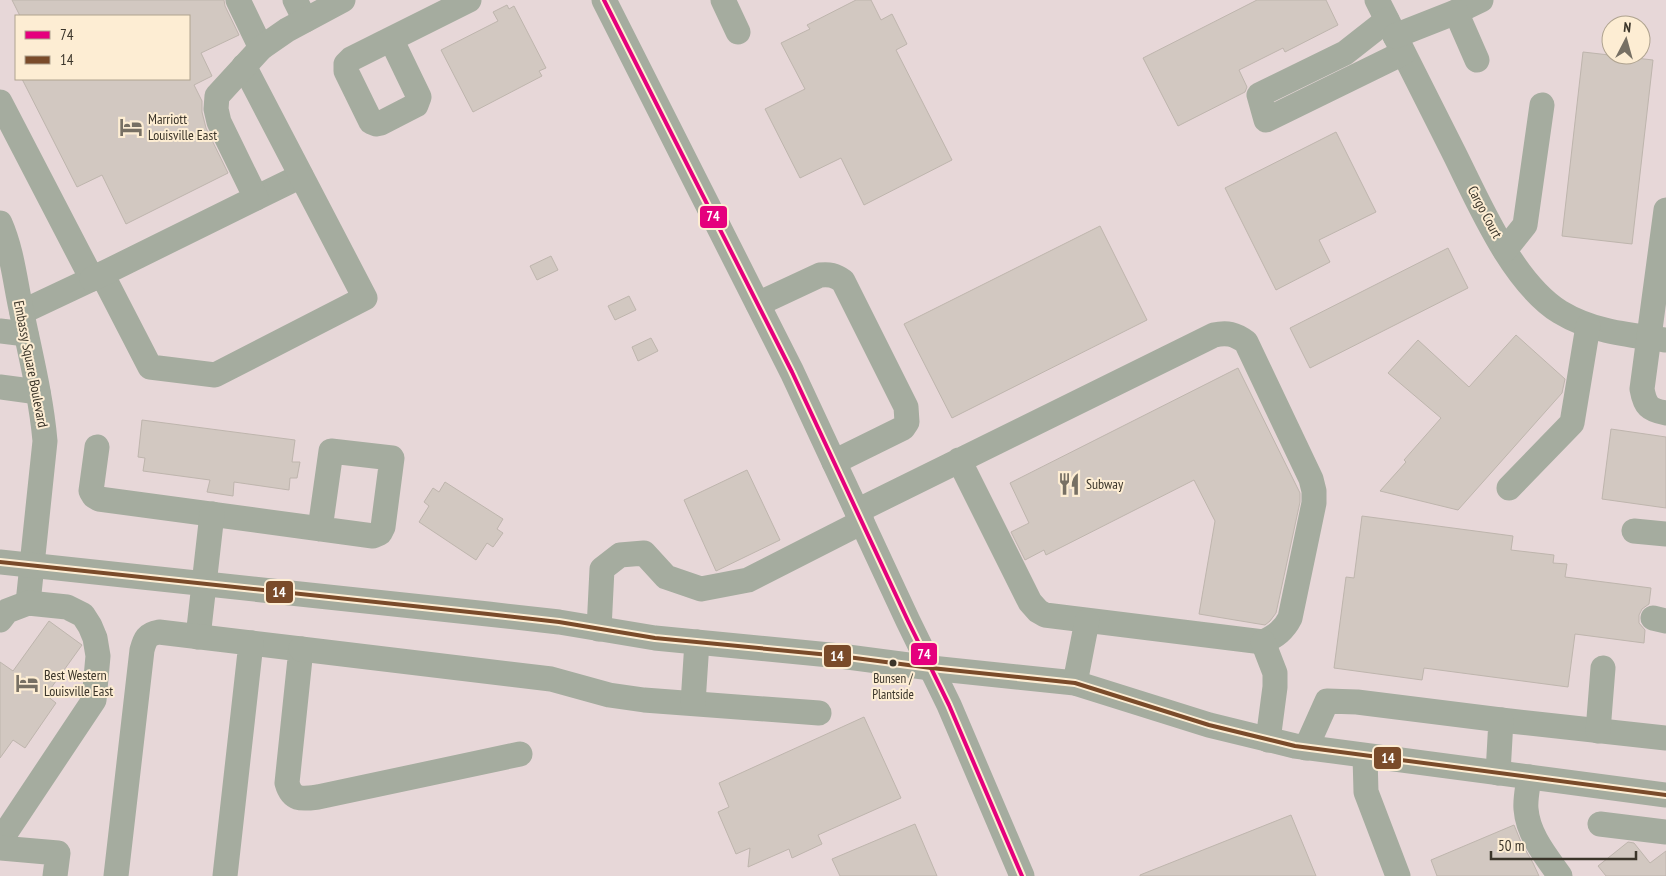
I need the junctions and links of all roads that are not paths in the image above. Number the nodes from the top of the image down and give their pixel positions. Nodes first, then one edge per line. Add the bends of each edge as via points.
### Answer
1 (238, 0) edge
2 (343, 0) edge
3 (470, 0) edge
4 (604, 0) edge
5 (723, 0) edge
6 (1481, 0) edge
7 (300, 10) edge
8 (1456, 12) junction
9 (1390, 27) edge
10 (738, 32) dead end
11 (391, 39) dead end
12 (261, 48) junction
13 (1478, 60) dead end
14 (244, 66) junction
15 (0, 102) edge
16 (1542, 105) dead end
17 (301, 176) junction
18 (256, 198) junction
19 (1666, 210) edge
20 (0, 223) edge
21 (1505, 250) junction
22 (97, 277) junction
23 (758, 304) junction
24 (24, 323) junction
25 (1588, 326) junction
26 (0, 331) edge
27 (1657, 339) edge
28 (0, 387) edge
29 (38, 392) junction
30 (1666, 413) edge
31 (97, 446) dead end
32 (959, 460) junction
33 (834, 462) junction
34 (1509, 488) dead end
35 (212, 514) junction
36 (860, 516) junction
37 (320, 529) dead end
38 (1634, 531) dead end
39 (1666, 534) edge
40 (0, 562) edge
41 (33, 566) junction
42 (204, 584) junction
43 (28, 603) junction
44 (0, 620) edge
45 (1087, 621) junction
46 (599, 629) junction
47 (198, 637) junction
48 (697, 642) junction
49 (1263, 642) junction
50 (250, 643) junction
51 (301, 649) junction
52 (931, 668) junction
53 (1603, 668) dead end
54 (1075, 683) junction
55 (693, 703) junction
56 (819, 713) dead end
57 (1501, 720) junction
58 (1598, 731) junction
59 (1666, 738) edge
60 (1268, 740) junction
61 (1306, 748) junction
62 (520, 754) dead end
63 (1364, 756) junction
64 (1498, 773) junction
65 (1529, 777) junction
66 (1666, 795) edge
67 (1600, 824) dead end
68 (1666, 832) edge
69 (0, 841) edge
70 (0, 848) edge
71 (55, 876) edge
72 (116, 876) edge
73 (224, 876) edge
74 (1022, 876) edge
75 (1398, 876) edge
76 (1560, 876) edge

1 - 12 street
2 - 7 street
3 - 11 street
4 - 23 street
5 - 10 street
6 - 8 street
7 - 12 street via 287,30
8 - 9 street
8 - 13 street
9 - 9 street via 1345,53 1258,95 1266,120
9 - 21 street, Cargo Court
12 - 14 street
14 - 17 street
14 - 18 street via 217,96 216,109 219,122
15 - 22 street
16 - 21 street via 1525,225
17 - 18 street
17 - 22 street via 365,298 215,375 150,367
18 - 22 street
19 - 27 street
20 - 24 street, Embassy Square Boulevard
21 - 25 street, Cargo Court via 1517,270 1542,298
22 - 24 street
23 - 33 street
23 - 33 street via 820,275 836,276 843,281 906,407 907,422 903,428
24 - 26 street
24 - 29 street, Embassy Square Boulevard
25 - 27 street, Cargo Court
25 - 34 street via 1572,423
27 - 30 street via 1642,389 1644,401 1654,411
28 - 29 street
29 - 41 street, Embassy Square Boulevard via 45,441
31 - 35 street via 91,491 99,499
32 - 36 street
32 - 45 street via 1030,602 1045,615
32 - 49 street via 1214,335 1236,335 1246,342 1314,491 1290,618 1286,627
33 - 36 street
35 - 37 street
35 - 42 street
36 - 46 street via 748,580 701,589 666,577 644,553 620,555 602,569
36 - 52 street
38 - 39 street
40 - 41 street
41 - 42 street
41 - 43 street, Embassy Square Boulevard
42 - 46 street
42 - 47 street
43 - 44 street via 7,611
43 - 69 street via 67,607 83,615 95,638 98,656 94,700
45 - 49 street
45 - 54 street
46 - 48 street
47 - 50 street
47 - 72 street via 159,632 144,640
48 - 52 street
48 - 55 street
49 - 60 street via 1274,673 1275,687
50 - 51 street
50 - 73 street
51 - 55 street via 551,678 609,695
51 - 62 street via 287,783 295,797 318,797
52 - 54 street
52 - 74 street
53 - 58 street
54 - 60 street
55 - 56 street
57 - 58 street
57 - 61 street via 1327,701
57 - 64 street
58 - 59 street
60 - 61 street
61 - 63 street
63 - 64 street
63 - 75 street via 1366,792
64 - 65 street
65 - 66 street
65 - 76 street via 1528,826
67 - 68 street
70 - 71 street via 58,853

